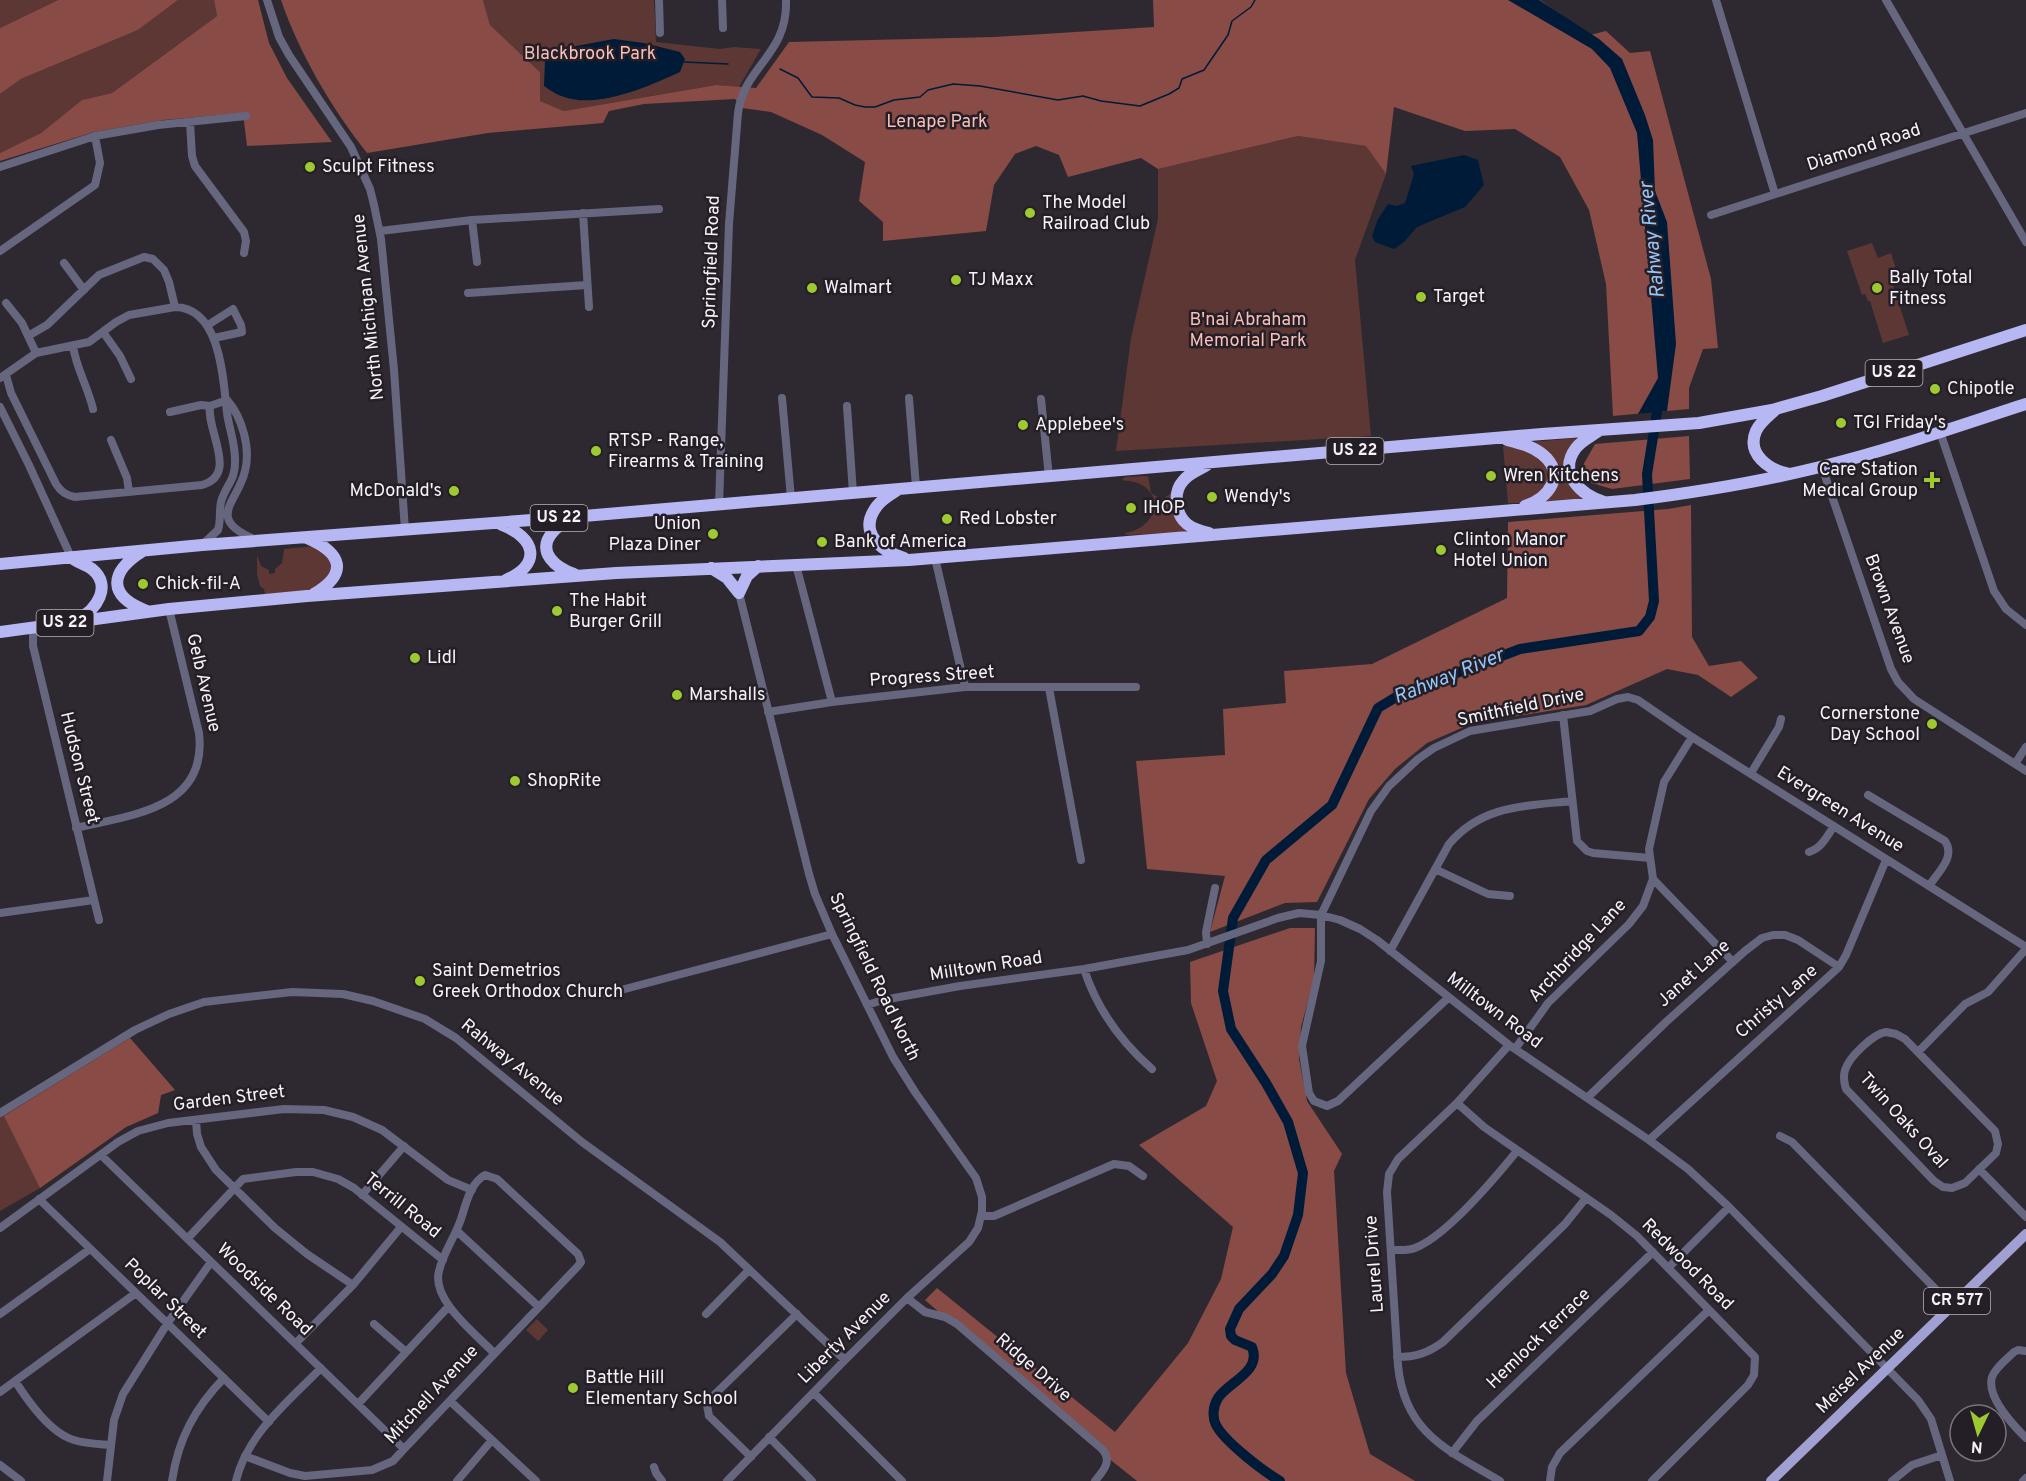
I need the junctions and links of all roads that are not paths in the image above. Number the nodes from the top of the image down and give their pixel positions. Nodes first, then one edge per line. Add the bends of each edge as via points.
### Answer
1 (267, 0) edge
2 (659, 0) edge
3 (722, 0) edge
4 (786, 0) edge
5 (1716, 0) edge
6 (1886, 0) edge
7 (723, 27) dead end
8 (660, 33) dead end
9 (2026, 113) edge
10 (246, 116) dead end
11 (190, 122) junction
12 (1964, 133) junction
13 (95, 136) junction
14 (0, 167) edge
15 (1775, 194) junction
16 (659, 209) dead end
17 (584, 213) junction
18 (1711, 215) dead end
19 (472, 220) junction
20 (380, 231) junction
21 (2026, 242) edge
22 (0, 251) edge
23 (244, 253) dead end
24 (477, 262) dead end
25 (64, 263) dead end
26 (587, 285) junction
27 (84, 290) junction
28 (468, 292) dead end
29 (6, 303) dead end
30 (176, 307) junction
31 (589, 308) dead end
32 (208, 325) junction
33 (2026, 330) edge
34 (103, 333) junction
35 (28, 336) junction
36 (2009, 336) junction
37 (2026, 336) edge
38 (214, 338) junction
39 (73, 346) junction
40 (36, 353) junction
41 (3, 376) edge
42 (130, 379) dead end
43 (782, 398) dead end
44 (909, 398) dead end
45 (1041, 399) dead end
46 (227, 400) junction
47 (2026, 404) edge
48 (210, 406) junction
49 (847, 406) dead end
50 (0, 407) edge
51 (93, 409) dead end
52 (1777, 409) junction
53 (170, 412) dead end
54 (1601, 430) junction
55 (1940, 432) junction
56 (1499, 438) junction
57 (111, 440) dead end
58 (1210, 463) junction
59 (1822, 467) junction
60 (1791, 474) junction
61 (1049, 477) junction
62 (916, 488) junction
63 (900, 489) junction
64 (129, 492) junction
65 (853, 493) junction
66 (791, 498) junction
67 (1609, 503) junction
68 (718, 504) junction
69 (1512, 511) junction
70 (572, 518) junction
71 (499, 523) junction
72 (405, 530) junction
73 (1217, 535) junction
74 (304, 537) junction
75 (257, 541) junction
76 (202, 545) junction
77 (144, 550) junction
78 (71, 557) junction
79 (935, 558) junction
80 (909, 560) junction
81 (0, 564) edge
82 (796, 565) junction
83 (758, 566) junction
84 (710, 568) junction
85 (579, 576) junction
86 (502, 582) junction
87 (739, 593) junction
88 (310, 596) junction
89 (169, 609) junction
90 (149, 612) junction
91 (72, 622) junction
92 (2026, 625) edge
93 (41, 627) junction
94 (0, 632) edge
95 (965, 687) junction
96 (1136, 687) dead end
97 (1049, 688) junction
98 (1638, 700) joint
99 (832, 702) junction
100 (768, 712) junction
101 (1563, 715) junction
102 (1781, 719) dead end
103 (1692, 737) junction
104 (2026, 747) edge
105 (2015, 764) junction
106 (2026, 771) edge
107 (1751, 773) junction
108 (1868, 795) dead end
109 (1572, 801) junction
110 (1834, 826) junction
111 (76, 828) junction
112 (1809, 852) dead end
113 (1650, 858) junction
114 (1081, 860) dead end
115 (1886, 860) junction
116 (1435, 869) junction
117 (1653, 879) junction
118 (1929, 886) junction
119 (1215, 888) dead end
120 (1510, 896) dead end
121 (94, 900) junction
122 (0, 913) edge
123 (1321, 915) junction
124 (99, 920) dead end
125 (832, 934) junction
126 (1207, 944) junction
127 (2026, 947) edge
128 (1390, 951) junction
129 (1733, 962) junction
130 (1839, 967) junction
131 (1084, 969) junction
132 (606, 994) dead end
133 (1448, 998) junction
134 (867, 1005) junction
135 (1512, 1047) junction
136 (1918, 1052) junction
137 (1152, 1070) dead end
138 (1587, 1098) junction
139 (1457, 1103) junction
140 (0, 1113) edge
141 (196, 1120) junction
142 (1780, 1136) dead end
143 (1649, 1140) junction
144 (404, 1146) junction
145 (1517, 1151) junction
146 (101, 1155) junction
147 (1979, 1169) junction
148 (1143, 1176) dead end
149 (235, 1188) junction
150 (472, 1190) junction
151 (362, 1195) junction
152 (1586, 1198) junction
153 (39, 1199) junction
154 (1729, 1208) junction
155 (981, 1216) junction
156 (2026, 1217) edge
157 (401, 1227) junction
158 (0, 1228) edge
159 (457, 1231) junction
160 (2026, 1234) edge
161 (188, 1238) junction
162 (90, 1249) junction
163 (1392, 1250) junction
164 (1653, 1252) junction
165 (443, 1260) junction
166 (211, 1262) junction
167 (1668, 1268) junction
168 (749, 1270) junction
169 (353, 1285) junction
170 (136, 1293) junction
171 (907, 1298) junction
172 (449, 1306) junction
173 (1952, 1306) junction
174 (539, 1307) junction
175 (1709, 1310) junction
176 (0, 1314) edge
177 (706, 1314) dead end
178 (797, 1314) junction
179 (167, 1324) junction
180 (374, 1324) dead end
181 (296, 1343) junction
182 (405, 1351) junction
183 (2026, 1351) edge
184 (494, 1353) junction
185 (1397, 1357) junction
186 (845, 1360) junction
187 (321, 1368) junction
188 (1887, 1368) junction
189 (224, 1378) junction
190 (15, 1381) junction
191 (0, 1392) edge
192 (813, 1393) junction
193 (450, 1401) junction
194 (358, 1404) junction
195 (269, 1422) junction
196 (769, 1437) junction
197 (2026, 1438) edge
198 (492, 1440) junction
199 (111, 1445) junction
200 (404, 1449) junction
201 (1452, 1453) junction
202 (1942, 1455) junction
203 (244, 1456) junction
204 (751, 1456) junction
205 (0, 1466) edge
206 (654, 1467) dead end
207 (21, 1481) edge
208 (107, 1481) edge
209 (172, 1481) edge
210 (236, 1481) edge
211 (457, 1481) edge
212 (536, 1481) edge
213 (662, 1481) edge
214 (727, 1481) edge
215 (812, 1481) edge
216 (902, 1481) edge
217 (1095, 1481) edge
218 (1500, 1481) edge
219 (1550, 1481) edge
220 (1652, 1481) edge
221 (1771, 1481) edge
222 (1892, 1481) edge
223 (1950, 1481) edge

1 - 20 street, North Michigan Avenue via 289,55 351,147 370,189
2 - 8 street
3 - 7 street
4 - 68 street, Springfield Road via 782,34 746,88 738,112 729,224
5 - 15 street
6 - 12 street
9 - 12 street, Diamond Road
10 - 11 street
11 - 13 street
11 - 23 street via 193,161 244,232
12 - 15 street, Diamond Road
12 - 21 street
13 - 14 street
13 - 22 street via 100,164 95,185
15 - 18 street, Diamond Road
16 - 17 street
17 - 19 street
17 - 26 street
19 - 20 street
19 - 24 street
20 - 72 street, North Michigan Avenue
25 - 27 street
26 - 28 street
26 - 31 street
27 - 30 street via 99,275 149,257 164,270
27 - 35 street via 47,325
29 - 35 street
30 - 32 street via 190,309
30 - 34 street via 129,315
32 - 38 street
32 - 38 street via 233,309 237,316 242,332
33 - 36 highway, US 22
34 - 39 street
34 - 42 street via 120,356
35 - 40 street
36 - 37 highway
36 - 52 highway, US 22
38 - 46 street
39 - 40 street
39 - 51 street
40 - 41 street
41 - 64 street via 60,491 75,497
43 - 66 street
44 - 62 street
45 - 61 street
46 - 48 street
46 - 75 street via 247,447 242,482 230,502 229,519 235,529
46 - 76 street via 234,477 221,501 218,530
47 - 55 highway, US 22
48 - 53 street
48 - 64 street via 220,458 217,476 208,484
49 - 65 street
50 - 78 street
52 - 54 highway, US 22 via 1709,422
52 - 60 highway via 1756,430 1755,448 1766,465
54 - 56 highway, US 22
54 - 67 highway via 1576,448 1570,468 1578,488
55 - 59 highway, US 22
55 - 92 street via 1994,591 2006,609
56 - 58 highway, US 22
56 - 69 highway via 1539,452 1553,474 1546,495
57 - 64 street
58 - 61 highway, US 22
58 - 73 highway via 1182,481 1177,503 1187,524
59 - 60 highway, US 22
59 - 105 street, Brown Avenue via 1898,682 1914,699
60 - 67 highway, US 22
61 - 62 highway, US 22
62 - 63 highway, US 22
63 - 65 highway, US 22
63 - 80 highway via 875,508 871,530 883,549
65 - 66 highway, US 22
66 - 68 highway, US 22
67 - 69 highway, US 22
68 - 70 highway, US 22
69 - 73 highway, US 22
70 - 71 highway, US 22
70 - 85 highway via 552,533 547,550 555,566
71 - 72 highway, US 22
71 - 86 highway via 522,534 530,549 524,568
72 - 74 highway, US 22
73 - 79 highway, US 22 via 1122,546
74 - 75 highway, US 22
74 - 88 highway via 329,549 336,565 331,582
75 - 76 highway, US 22
76 - 77 highway, US 22
77 - 78 highway, US 22
77 - 90 highway via 123,566 118,585 128,603
78 - 81 highway, US 22
78 - 91 highway via 95,572 101,592 94,609
79 - 80 highway, US 22
79 - 95 street
80 - 82 highway, US 22
82 - 83 highway, US 22
82 - 99 street
83 - 84 highway, US 22
83 - 87 highway via 747,576
84 - 85 highway, US 22
84 - 87 highway via 727,578
85 - 86 highway, US 22
86 - 88 highway, US 22
87 - 100 street, Springfield Road North
88 - 89 highway, US 22
89 - 90 highway, US 22
89 - 111 street, Gelb Avenue via 199,733 196,768 184,789 163,805
90 - 91 highway, US 22
91 - 93 highway, US 22
93 - 94 highway, US 22
93 - 111 street, Hudson Street via 33,634 33,646
95 - 97 street, Progress Street
95 - 99 street, Progress Street
96 - 97 street, Progress Street
97 - 114 street
98 - 101 street, Smithfield Drive via 1622,697 1590,711
98 - 103 street, Evergreen Avenue
99 - 100 street, Progress Street
100 - 125 street, Springfield Road North via 809,874
101 - 109 street
101 - 123 street, Smithfield Drive via 1470,731 1410,765 1371,811
102 - 107 street
103 - 107 street, Evergreen Avenue
103 - 113 street, Archbridge Lane via 1664,782
104 - 105 street
105 - 106 street, Brown Avenue
107 - 110 street, Evergreen Avenue
108 - 118 street via 1948,845 1949,855
109 - 113 street via 1577,841 1587,851
109 - 116 street via 1506,809 1479,818 1455,837
110 - 112 street via 1821,846
110 - 115 street, Evergreen Avenue
111 - 121 street, Hudson Street
113 - 117 street, Archbridge Lane
115 - 118 street, Evergreen Avenue
115 - 130 street, Christy Lane
116 - 120 street via 1488,894
116 - 128 street
117 - 129 street
117 - 135 street, Archbridge Lane via 1634,918 1548,1003
118 - 127 street, Evergreen Avenue
119 - 126 street
121 - 122 street
121 - 124 street, Hudson Street
123 - 126 street, Milltown Road via 1299,913 1278,918
123 - 128 street, Milltown Road via 1360,929
123 - 133 street via 1321,961 1303,1036 1309,1093 1314,1101 1327,1106 1338,1101
125 - 132 street
125 - 134 street, Springfield Road North
126 - 131 street, Milltown Road
127 - 136 street via 1988,992 1965,1004
128 - 133 street, Milltown Road
129 - 130 street, Janet Lane via 1762,938 1785,935
129 - 138 street, Janet Lane
130 - 143 street, Christy Lane
131 - 134 street, Milltown Road via 960,986
131 - 137 street via 1104,1013 1131,1050
133 - 135 street, Milltown Road
134 - 155 street, Springfield Road North via 899,1068 974,1175 982,1197
135 - 138 street, Milltown Road
135 - 139 street, Laurel Drive
136 - 147 street, Twin Oaks Oval via 1995,1131 1998,1149
136 - 147 street, Twin Oaks Oval via 1896,1034 1876,1035 1847,1065 1846,1089 1938,1184 1957,1187
138 - 143 street, Milltown Road
139 - 145 street, Redwood Road
139 - 163 street, Laurel Drive via 1398,1159 1389,1174
140 - 168 street, Rahway Avenue via 135,1030 204,1002 292,992 343,994 373,1000 425,1019 456,1038 582,1142 717,1239
141 - 144 street, Garden Street via 284,1109 324,1110 368,1123
141 - 146 street, Garden Street via 138,1131
141 - 149 street via 203,1151
142 - 173 street via 1792,1142
143 - 154 street, Milltown Road via 1688,1169
144 - 150 street, Garden Street via 448,1179
144 - 151 street
145 - 152 street, Redwood Road
145 - 163 street via 1433,1238 1413,1249
146 - 153 street, Garden Street
146 - 161 street, Woodside Road
147 - 156 street
148 - 155 street via 1129,1166 1114,1164 994,1216
149 - 151 street, Terrill Road via 243,1179 304,1172 338,1179
149 - 161 street, Terrill Road
149 - 169 street via 275,1228
150 - 159 street
150 - 174 street, Mitchell Avenue via 485,1175 497,1179 578,1254 581,1262
151 - 157 street, Terrill Road
152 - 164 street, Redwood Road
152 - 185 street via 1565,1224 1443,1342 1414,1357
153 - 158 street, Garden Street
153 - 162 street, Poplar Street
154 - 167 street
154 - 188 street, Milltown Road
155 - 171 street, Liberty Avenue via 969,1242
157 - 165 street, Terrill Road
157 - 169 street
159 - 165 street
159 - 174 street
160 - 173 main road, Meisel Avenue / CR 577
161 - 166 street, Woodside Road
162 - 170 street, Poplar Street
162 - 176 street
163 - 185 street, Laurel Drive
164 - 167 street, Redwood Road
164 - 201 street, Hemlock Terrace via 1477,1421
165 - 172 street via 439,1286
166 - 179 street
166 - 181 street, Woodside Road
167 - 175 street, Redwood Road
168 - 177 street
168 - 178 street, Rahway Avenue
169 - 181 street
170 - 179 street, Poplar Street
170 - 190 street
171 - 186 street, Liberty Avenue
171 - 217 street, Ridge Drive via 926,1312 957,1324 1102,1449 1107,1461
172 - 182 street
172 - 184 street
173 - 188 main road, Meisel Avenue / CR 577
174 - 184 street, Mitchell Avenue
175 - 219 street via 1560,1453
175 - 220 street, Redwood Road via 1755,1357 1754,1375
178 - 186 street, Rahway Avenue
178 - 204 street via 707,1405 711,1419
179 - 189 street, Poplar Street
179 - 199 street via 123,1394 115,1413
180 - 182 street
181 - 187 street, Woodside Road
182 - 194 street
183 - 197 street via 2014,1352 1996,1370 1991,1384 2005,1416
184 - 193 street, Mitchell Avenue
185 - 201 street, Laurel Drive via 1411,1414
186 - 192 street, Liberty Avenue
187 - 194 street, Woodside Road
187 - 195 street
188 - 202 street, Milltown Road via 1925,1409
188 - 221 main road, Meisel Avenue / CR 577
189 - 195 street, Poplar Street
189 - 209 street via 190,1421 180,1443
190 - 191 street
190 - 199 street via 36,1410 71,1440
192 - 196 street, Liberty Avenue
192 - 216 street
193 - 198 street
193 - 200 street, Mitchell Avenue
194 - 200 street, Woodside Road
195 - 203 street
196 - 204 street, Liberty Avenue
196 - 215 street
198 - 211 street
198 - 212 street
199 - 208 street
200 - 203 street, Mitchell Avenue via 393,1461 372,1470 305,1476
201 - 218 street, Laurel Drive
202 - 222 street via 1912,1465
202 - 223 street, Milltown Road
203 - 210 street
204 - 214 street, Liberty Avenue
205 - 207 street
206 - 213 street

